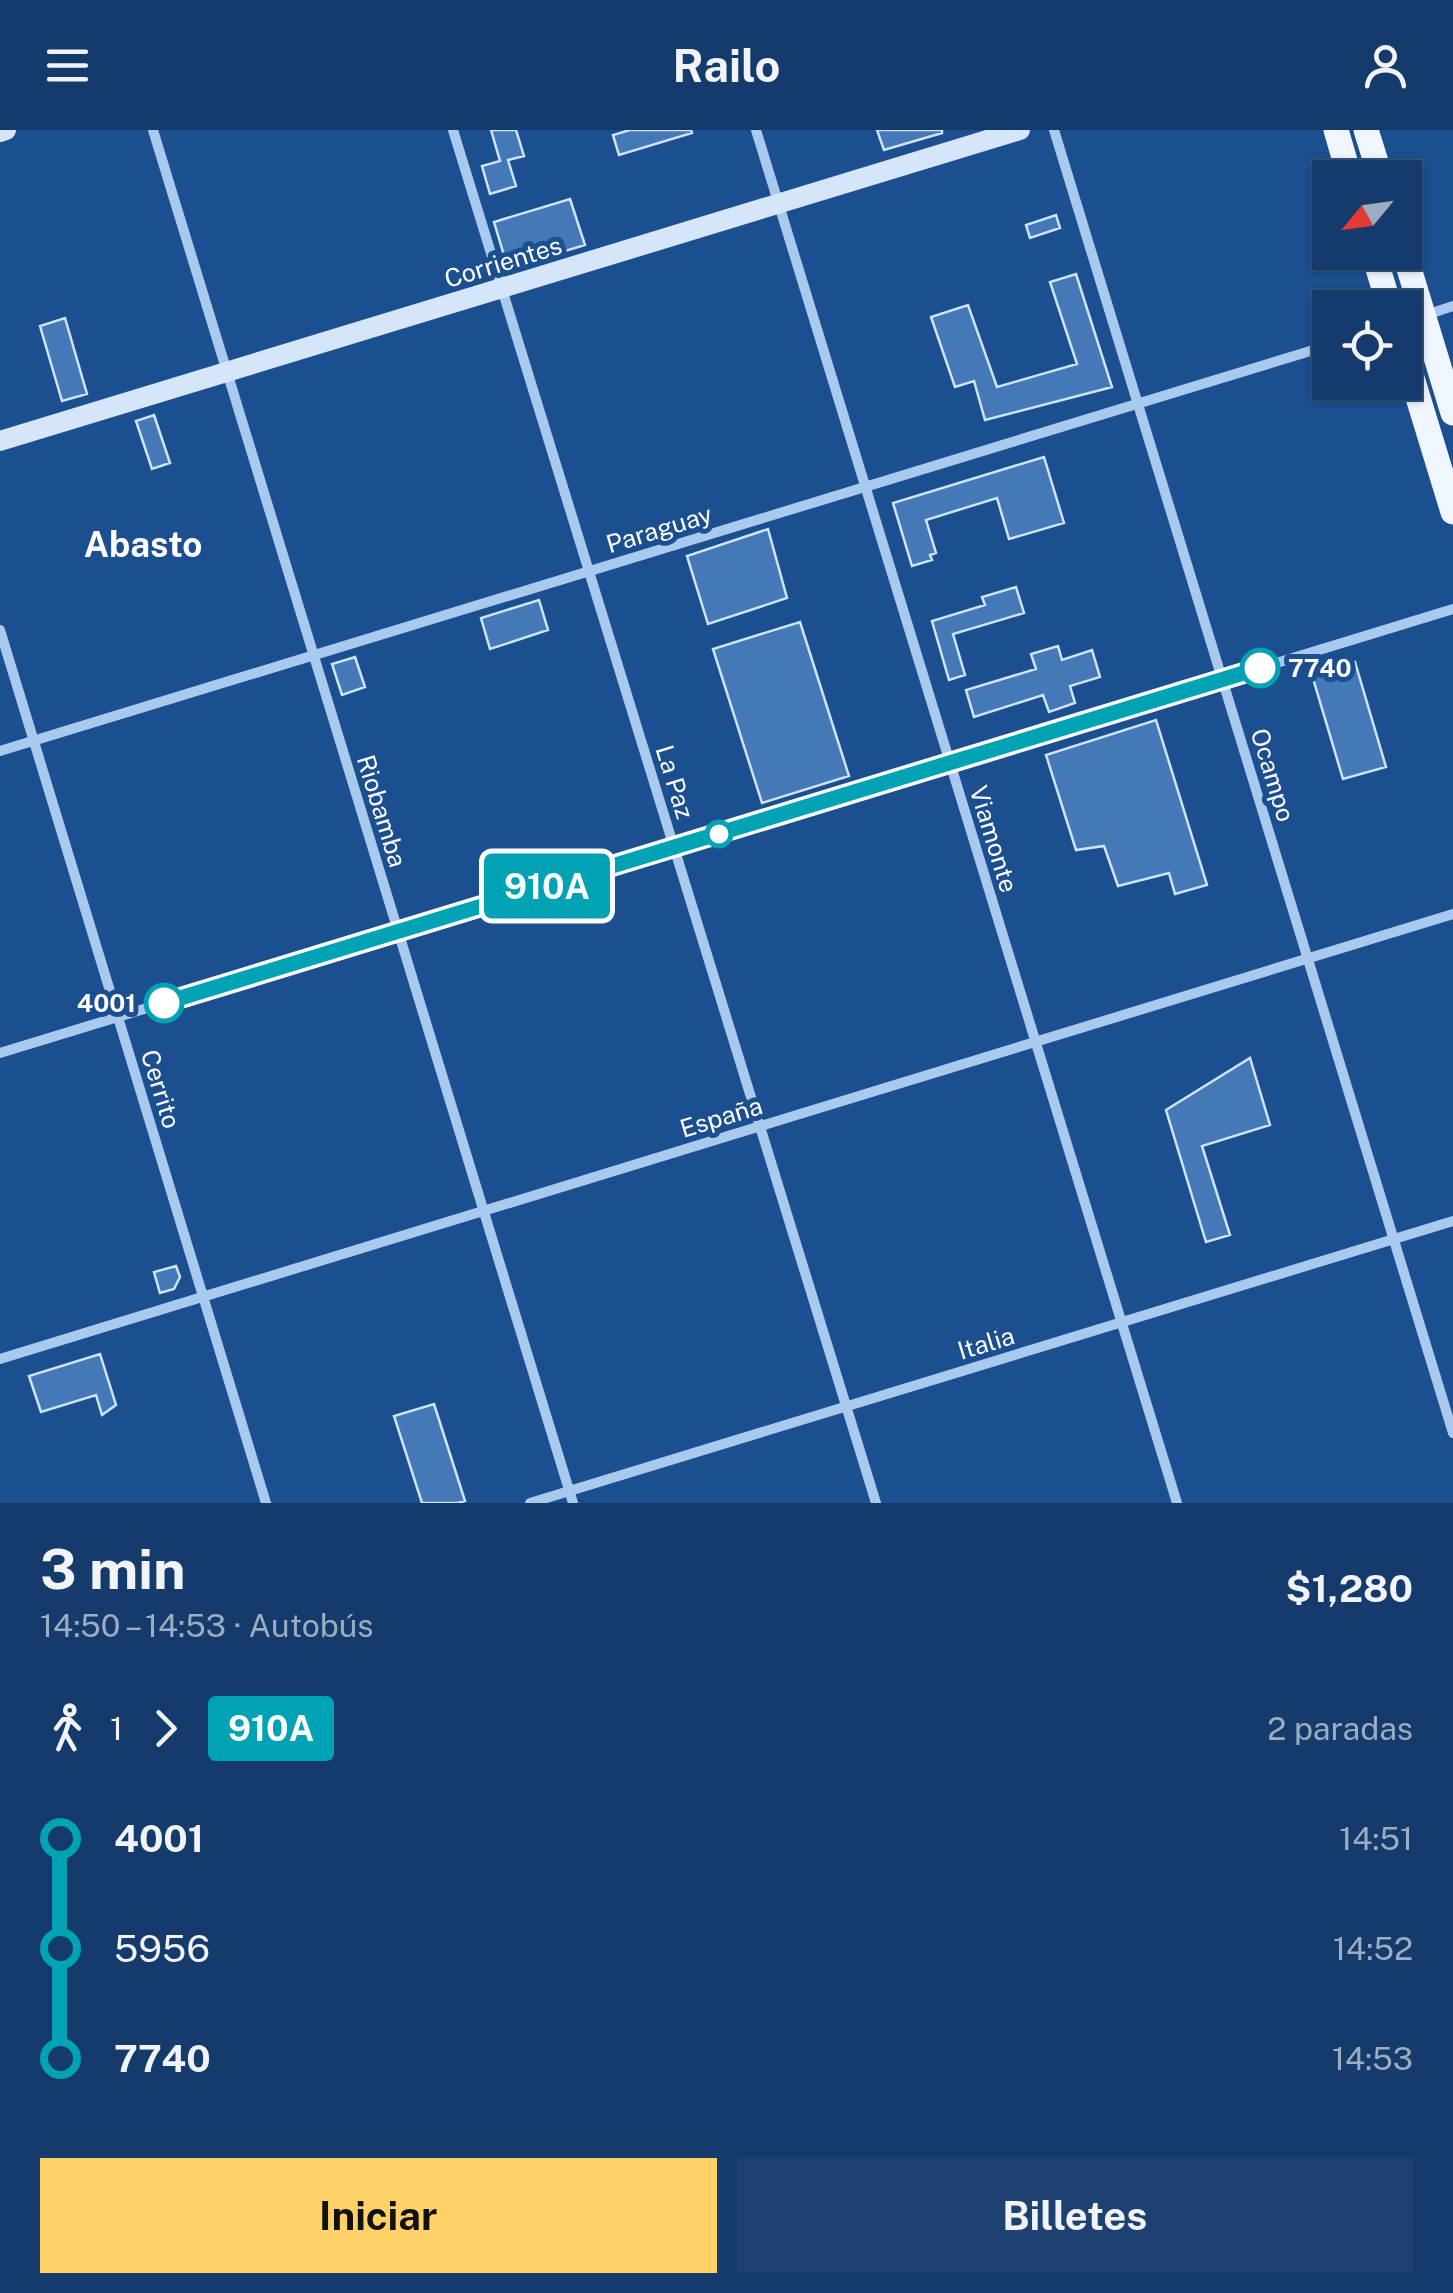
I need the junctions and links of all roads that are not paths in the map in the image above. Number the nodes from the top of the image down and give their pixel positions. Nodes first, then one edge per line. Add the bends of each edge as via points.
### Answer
1 (153, 130) edge
2 (453, 130) edge
3 (756, 130) edge
4 (1020, 130) edge
5 (1054, 130) edge
6 (1336, 130) edge
7 (1366, 130) edge
8 (1345, 160) edge
9 (1375, 160) edge
10 (778, 205) junction
11 (502, 289) junction
12 (1453, 306) edge
13 (1422, 316) edge
14 (1422, 337) edge
15 (1312, 351) edge
16 (227, 372) junction
17 (1419, 400) edge
18 (1138, 404) junction
19 (1453, 413) edge
20 (0, 441) edge
21 (865, 487) junction
22 (1453, 512) edge
23 (589, 571) junction
24 (1453, 610) edge
25 (0, 630) edge
26 (314, 655) junction
27 (1223, 680) junction
28 (34, 741) junction
29 (0, 751) edge
30 (950, 763) junction
31 (674, 847) junction
32 (1453, 914) edge
33 (398, 932) junction
34 (1308, 958) junction
35 (118, 1017) junction
36 (1035, 1042) junction
37 (0, 1053) edge
38 (760, 1126) junction
39 (484, 1210) junction
40 (1453, 1221) edge
41 (1394, 1239) junction
42 (203, 1296) junction
43 (1122, 1322) junction
44 (0, 1359) edge
45 (846, 1406) junction
46 (1453, 1432) edge
47 (571, 1497) edge
48 (266, 1503) edge
49 (530, 1503) edge
50 (876, 1503) edge
51 (1177, 1503) edge

1 - 16 street, Riobamba
2 - 11 street, La Paz
3 - 10 street, Viamonte
4 - 10 main road, Corrientes
5 - 18 street, Ocampo
6 - 8 main road
7 - 9 main road
10 - 11 main road, Corrientes
10 - 21 street, Viamonte
11 - 16 main road, Corrientes
11 - 23 street, La Paz
12 - 13 street
14 - 19 main road
15 - 18 street, Paraguay
16 - 20 main road, Corrientes
16 - 26 street, Riobamba
17 - 22 main road
18 - 21 street, Paraguay
18 - 27 street, Ocampo
21 - 23 street, Paraguay
21 - 30 street, Viamonte
23 - 26 street, Paraguay
23 - 31 street, La Paz
24 - 27 street
25 - 28 street, Cerrito
26 - 28 street, Paraguay
26 - 33 street, Riobamba
27 - 30 street
27 - 34 street, Ocampo
28 - 29 street, Paraguay
28 - 35 street, Cerrito
30 - 31 street
30 - 36 street, Viamonte
31 - 33 street
31 - 38 street, La Paz
32 - 34 street, España
33 - 35 street
33 - 39 street, Riobamba
34 - 36 street, España
34 - 41 street, Ocampo
35 - 37 street
35 - 42 street, Cerrito
36 - 38 street, España
36 - 43 street, Viamonte
38 - 39 street, España
38 - 45 street, La Paz
39 - 42 street, España
39 - 47 street, Riobamba
40 - 41 street, Italia
41 - 43 street, Italia
41 - 46 street, Ocampo
42 - 44 street, España
42 - 48 street, Cerrito
43 - 45 street, Italia
43 - 51 street, Viamonte
45 - 47 street, Italia
45 - 50 street, La Paz
47 - 49 street, Italia

